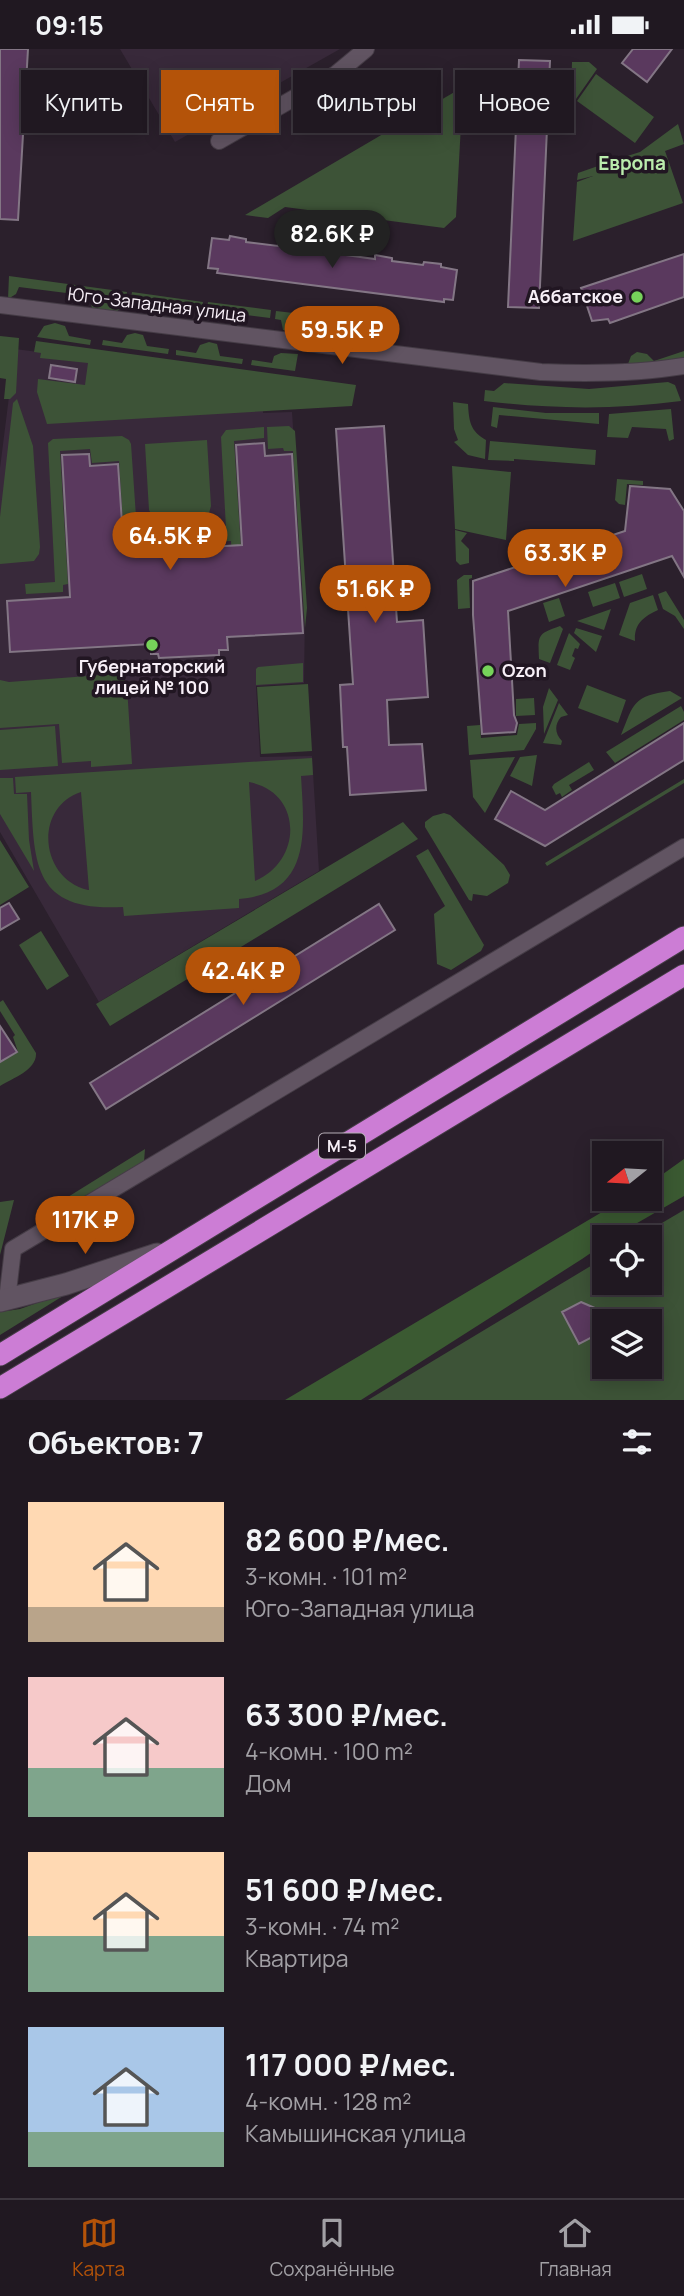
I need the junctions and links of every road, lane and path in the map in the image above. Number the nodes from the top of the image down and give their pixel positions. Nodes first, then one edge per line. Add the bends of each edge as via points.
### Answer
1 (366, 49) edge
2 (219, 141) dead end
3 (0, 305) edge
4 (684, 366) edge
5 (684, 847) edge
6 (684, 937) edge
7 (684, 975) edge
8 (179, 1246) junction
9 (3, 1300) edge
10 (0, 1356) edge
11 (0, 1388) edge

1 - 2 street via 335,74
3 - 4 street, Юго-Западная улица via 541,372 650,372
5 - 9 street via 13,1249
6 - 8 highway, М-5
7 - 11 highway, М-5
8 - 9 street
8 - 10 highway, М-5

